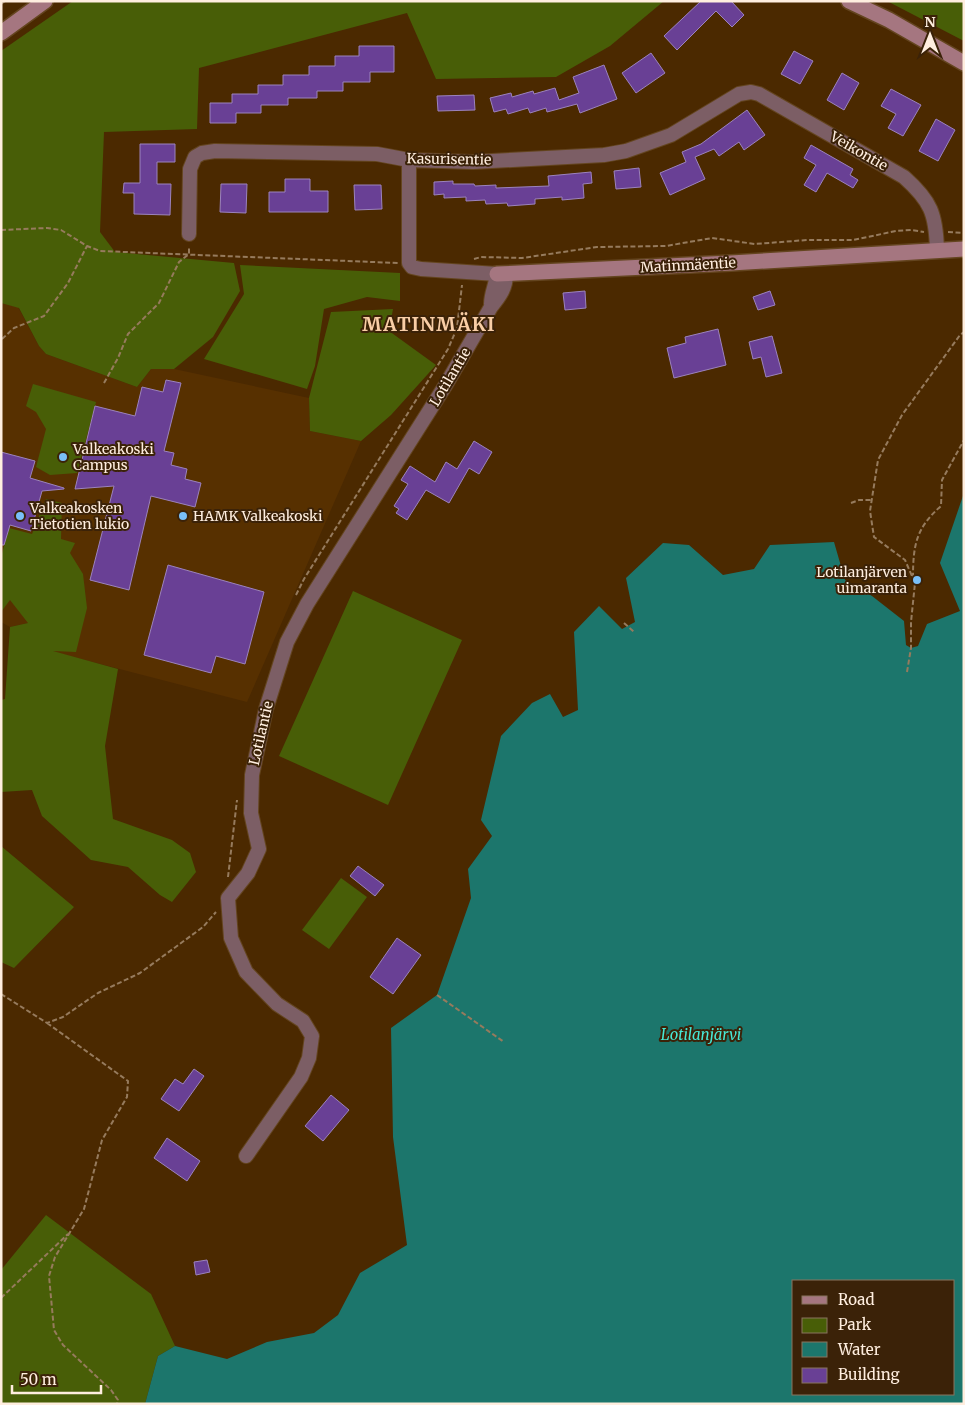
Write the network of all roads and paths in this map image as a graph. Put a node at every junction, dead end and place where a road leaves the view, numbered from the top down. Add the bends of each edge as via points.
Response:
1 (5, 1) edge
2 (45, 1) edge
3 (849, 1) edge
4 (1, 4) edge
5 (1, 33) edge
6 (964, 63) edge
7 (739, 94) joint
8 (409, 160) junction
9 (1, 230) edge
10 (937, 233) junction
11 (964, 233) edge
12 (189, 234) dead end
13 (87, 246) junction
14 (964, 249) edge
15 (937, 250) junction
16 (189, 254) junction
17 (472, 260) dead end
18 (410, 265) junction
19 (502, 274) junction
20 (964, 332) edge
21 (2, 338) edge
22 (104, 383) dead end
23 (964, 440) edge
24 (872, 500) junction
25 (850, 503) dead end
26 (913, 578) junction
27 (624, 623) dead end
28 (634, 632) dead end
29 (907, 672) dead end
30 (437, 995) dead end
31 (47, 1023) dead end
32 (504, 1042) dead end
33 (246, 1156) dead end
34 (70, 1232) junction
35 (1, 1298) edge
36 (118, 1404) edge

1 - 4 path
2 - 5 street
3 - 6 street
7 - 8 street, Kasurisentie via 671,136 626,151 473,162
7 - 10 street, Veikontie via 759,94 904,177 926,200
8 - 12 street, Kasurisentie via 377,154 202,153 195,157 190,170
8 - 18 street
9 - 13 path via 61,230
10 - 11 path
10 - 15 street, Veikontie
10 - 17 path via 911,230 853,240 755,244 712,238 666,246 597,247 522,258
13 - 16 path via 100,251
13 - 21 path via 68,283 44,316 14,328
14 - 15 street, Matinmäentie
15 - 19 street, Matinmäentie
16 - 18 path
16 - 22 path via 179,262 159,302 128,334
18 - 19 street, Matinmäentie via 421,269
19 - 33 street, Lotilantie via 506,285 307,604 287,642 266,709 252,775 251,813 259,849 248,873 228,898 231,938 246,972 277,1004 303,1021 312,1036 309,1058 301,1077
20 - 24 path via 902,415 878,460
23 - 26 path via 942,480 941,506 927,518 919,532 913,556
24 - 25 path
24 - 26 path via 870,510 874,537 905,560
26 - 29 path
27 - 28 path
30 - 32 path
31 - 34 path via 128,1080 127,1097 102,1140 84,1209
34 - 35 path
34 - 36 path via 55,1257 49,1276 54,1330 63,1345 111,1390

